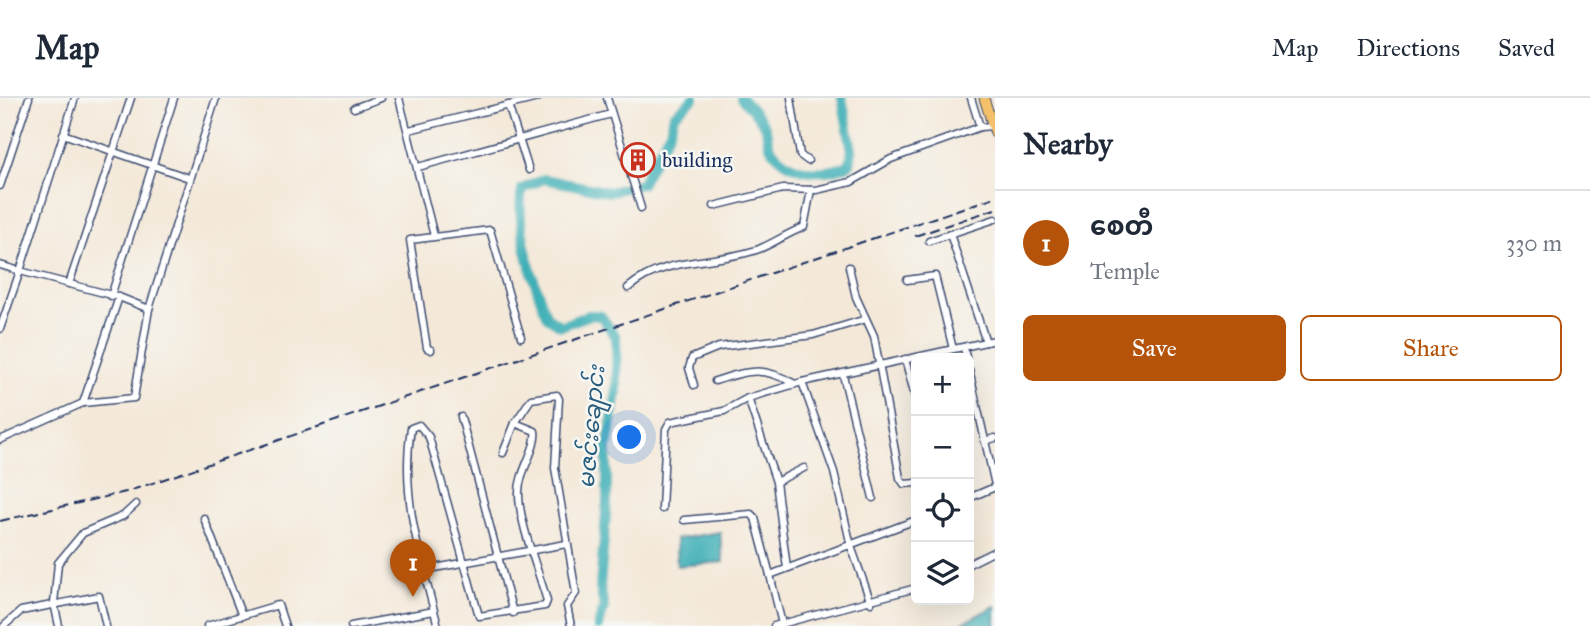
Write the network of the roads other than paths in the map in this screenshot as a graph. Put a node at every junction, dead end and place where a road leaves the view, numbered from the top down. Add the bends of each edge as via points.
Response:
1 (29, 98) edge
2 (75, 98) edge
3 (131, 98) edge
4 (174, 98) edge
5 (216, 98) edge
6 (381, 98) edge
7 (399, 98) edge
8 (538, 98) edge
9 (607, 98) edge
10 (791, 98) edge
11 (971, 98) edge
12 (984, 98) edge
13 (990, 98) edge
14 (508, 105) junction
15 (354, 108) dead end
16 (611, 114) junction
17 (995, 115) edge
18 (980, 127) junction
19 (409, 130) junction
20 (994, 130) edge
21 (63, 135) junction
22 (519, 139) junction
23 (116, 151) junction
24 (808, 161) dead end
25 (153, 163) junction
26 (418, 167) junction
27 (529, 170) dead end
28 (189, 178) junction
29 (0, 186) edge
30 (811, 190) junction
31 (714, 206) dead end
32 (641, 208) dead end
33 (995, 219) edge
34 (950, 234) junction
35 (434, 236) junction
36 (929, 240) dead end
37 (0, 265) edge
38 (849, 267) dead end
39 (20, 271) junction
40 (907, 280) dead end
41 (69, 284) junction
42 (628, 288) dead end
43 (115, 297) junction
44 (149, 309) junction
45 (866, 319) junction
46 (0, 329) edge
47 (521, 337) dead end
48 (995, 340) edge
49 (986, 342) junction
50 (964, 347) junction
51 (953, 349) junction
52 (432, 350) dead end
53 (965, 353) edge
54 (905, 359) junction
55 (879, 366) junction
56 (843, 375) junction
57 (715, 381) dead end
58 (911, 381) edge
59 (799, 383) junction
60 (694, 385) dead end
61 (974, 394) edge
62 (748, 398) junction
63 (83, 403) junction
64 (461, 417) dead end
65 (515, 423) junction
66 (995, 438) edge
67 (0, 440) edge
68 (984, 441) junction
69 (503, 453) dead end
70 (804, 468) dead end
71 (776, 482) junction
72 (911, 483) edge
73 (995, 486) edge
74 (974, 496) edge
75 (873, 498) dead end
76 (136, 504) dead end
77 (662, 509) dead end
78 (204, 518) dead end
79 (684, 520) dead end
80 (911, 522) edge
81 (566, 544) junction
82 (851, 546) junction
83 (532, 551) junction
84 (995, 551) edge
85 (498, 555) junction
86 (465, 562) junction
87 (974, 562) edge
88 (787, 568) junction
89 (424, 570) junction
90 (771, 575) junction
91 (911, 590) edge
92 (54, 603) junction
93 (871, 603) junction
94 (434, 611) junction
95 (513, 613) junction
96 (242, 616) junction
97 (782, 624) junction
98 (4, 626) edge
99 (59, 626) edge
100 (106, 626) edge
101 (207, 626) edge
102 (285, 626) edge
103 (351, 626) edge
104 (438, 626) edge
105 (571, 626) edge
106 (774, 626) edge

1 - 29 street
2 - 21 street
3 - 23 street
4 - 25 street
5 - 28 street
6 - 15 street
7 - 19 street
8 - 14 street
9 - 16 street
10 - 24 street via 800,155
11 - 18 street
12 - 20 highway
13 - 17 highway
14 - 19 street
14 - 22 street
16 - 22 street
16 - 32 street
18 - 20 street
18 - 30 street via 891,159 852,182
19 - 26 street
21 - 23 street
21 - 39 street
22 - 26 street
22 - 27 street
23 - 25 street
23 - 41 street
25 - 28 street
25 - 43 street
26 - 35 street
28 - 44 street
30 - 31 street via 783,189
30 - 42 street via 804,227 757,250 661,269
33 - 34 street
34 - 36 street
34 - 49 street
35 - 47 street via 490,230
35 - 52 street via 410,240 427,348
37 - 39 street
38 - 45 street
39 - 41 street
39 - 46 street
40 - 51 street via 935,276
41 - 43 street
43 - 44 street
43 - 63 street
44 - 63 street via 134,398
45 - 55 street
45 - 60 street via 813,335 710,349 692,358 689,368
48 - 49 street
49 - 50 street
50 - 51 street
50 - 53 street
51 - 54 street
54 - 55 street
54 - 58 street
55 - 56 street
55 - 72 street via 900,478 904,484
56 - 59 street
56 - 75 street
57 - 59 street via 768,371
59 - 62 street
59 - 82 street via 834,472
61 - 68 street
62 - 71 street
62 - 77 street via 724,411 670,422
63 - 67 street
64 - 85 street
65 - 69 street
65 - 81 street via 531,399 559,398 555,468
65 - 83 street via 535,431 536,437 523,467 519,495
66 - 68 street
68 - 73 street
70 - 71 street
71 - 88 street
73 - 74 street
76 - 92 street via 124,516 83,533 66,553 58,563
78 - 96 street
79 - 90 street via 751,514
80 - 82 street
81 - 83 street
81 - 105 street via 576,593 567,606
82 - 88 street
82 - 93 street
83 - 85 street
83 - 95 street via 547,601 545,606
84 - 87 street
85 - 86 street
85 - 95 street
86 - 89 street
86 - 89 street via 429,437 419,425 411,428 406,461 410,517
86 - 95 street via 479,617
88 - 90 street
89 - 94 street
90 - 97 street
91 - 93 street
92 - 98 street via 21,611
92 - 99 street
92 - 100 street via 99,596
93 - 97 street
94 - 103 street
94 - 104 street
96 - 101 street
96 - 102 street via 278,605
97 - 106 street

